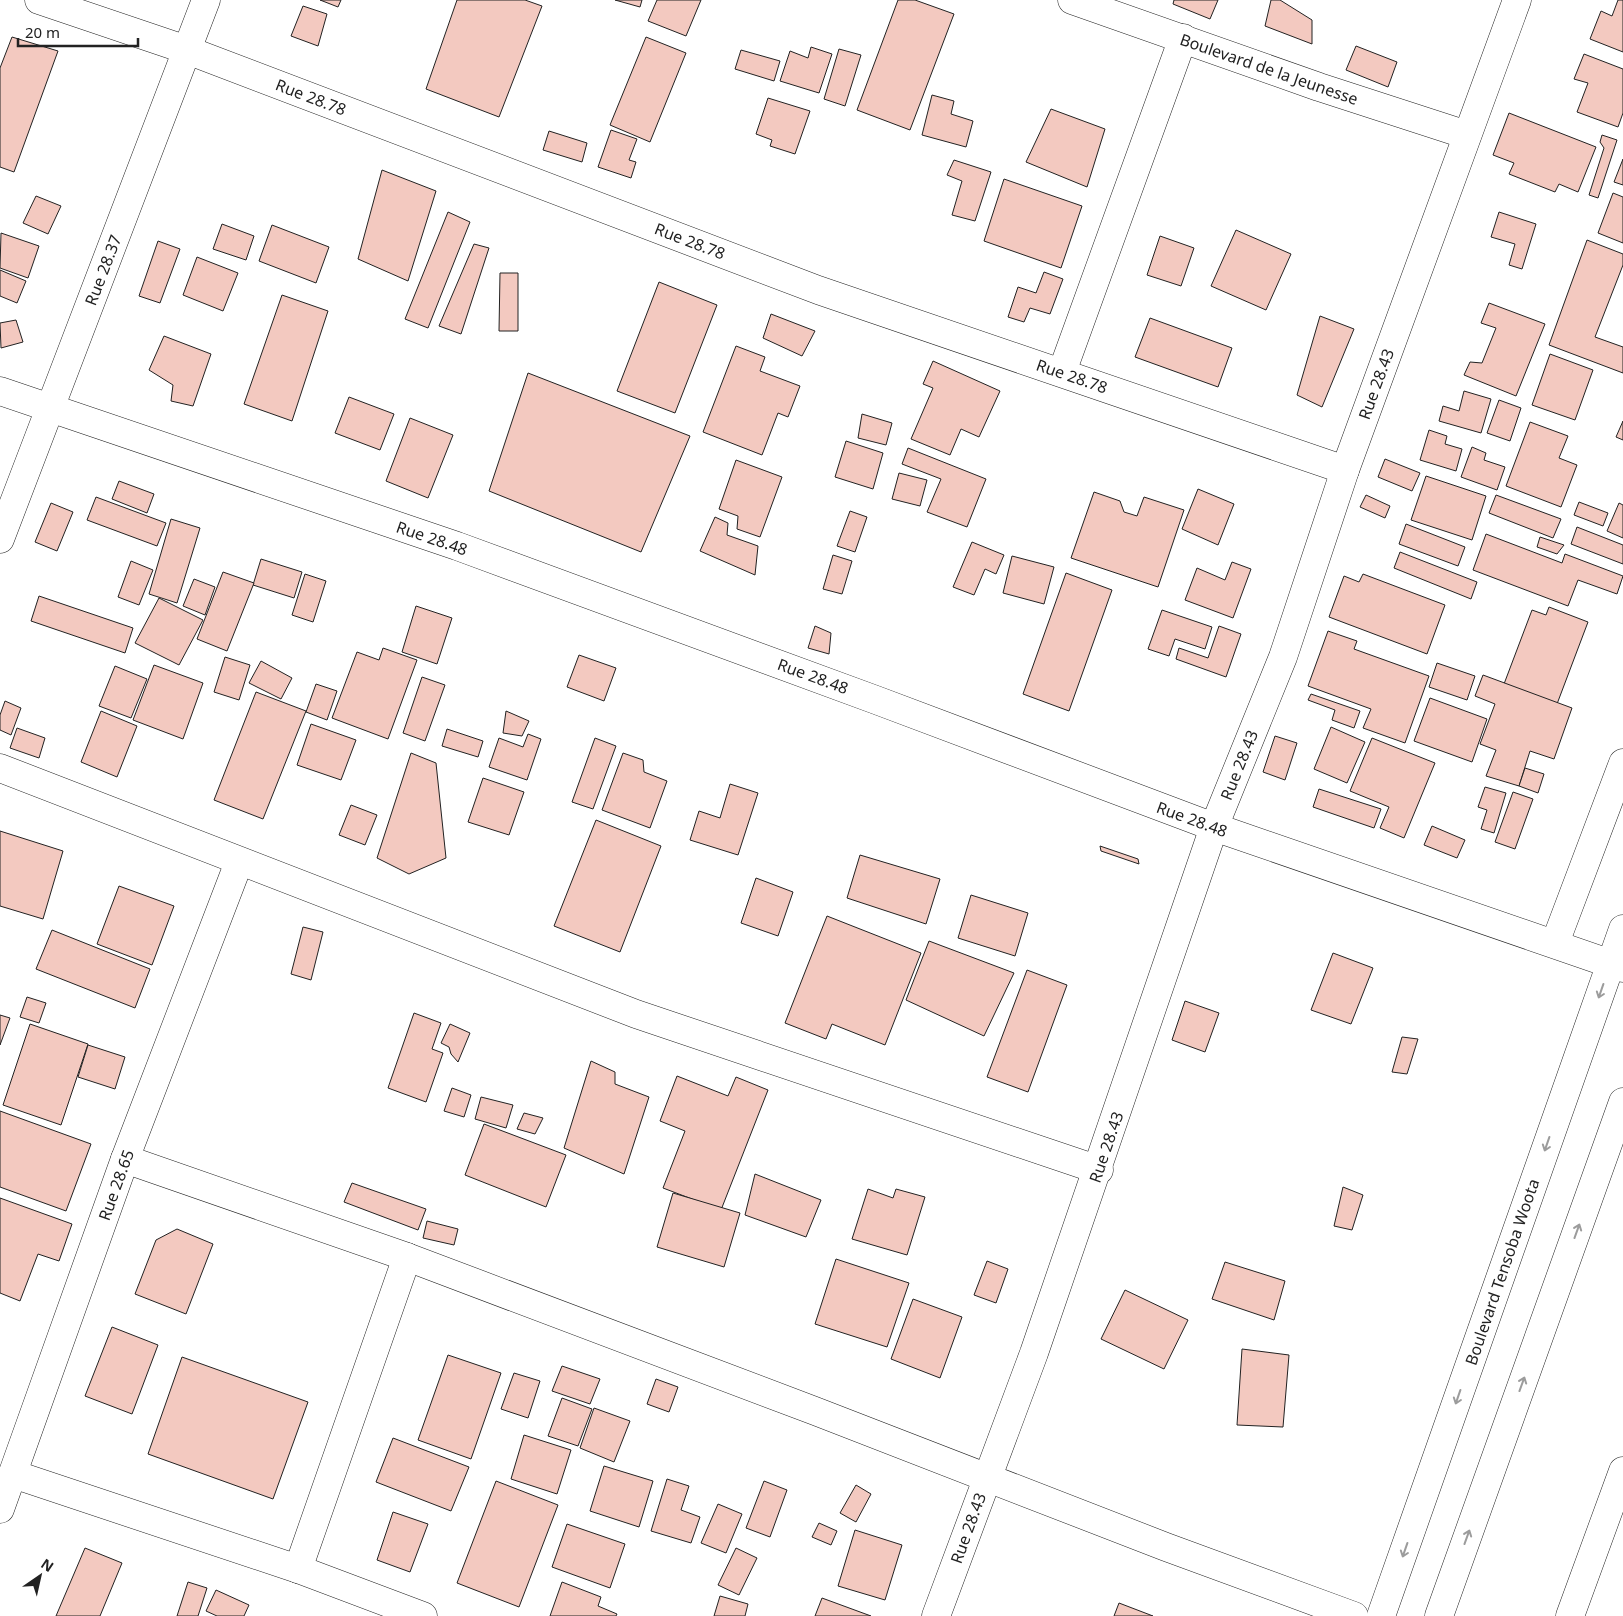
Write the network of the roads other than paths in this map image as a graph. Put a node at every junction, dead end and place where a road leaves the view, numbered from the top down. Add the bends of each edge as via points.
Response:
1 (39, 0) edge
2 (206, 0) edge
3 (1072, 0) edge
4 (1517, 0) edge
5 (1183, 38) junction
6 (187, 50) junction
7 (1467, 135) junction
8 (1062, 372) junction
9 (0, 391) edge
10 (50, 410) junction
11 (1345, 470) junction
12 (0, 539) edge
13 (1623, 763) edge
14 (0, 768) edge
15 (1214, 828) junction
16 (239, 862) junction
17 (1623, 928) edge
18 (1555, 943) junction
19 (1617, 965) edge
20 (1623, 1102) edge
21 (125, 1160) junction
22 (1099, 1170) junction
23 (407, 1258) junction
24 (1623, 1471) edge
25 (13, 1474) junction
26 (986, 1477) junction
27 (0, 1509) edge
28 (298, 1569) junction
29 (422, 1616) edge
30 (936, 1616) edge
31 (1354, 1616) edge
32 (1381, 1616) edge
33 (1438, 1616) edge
34 (1570, 1616) edge

1 - 6 street, Rue 28.78
2 - 6 street, Rue 28.37
3 - 5 street, Boulevard de la Jeunesse
4 - 7 street, Rue 28.43
5 - 7 street, Boulevard de la Jeunesse
5 - 8 street
6 - 8 street, Rue 28.78 via 818,290
6 - 10 street, Rue 28.37
7 - 11 street, Rue 28.43
8 - 11 street, Rue 28.78
9 - 10 street, Rue 28.48
10 - 12 street, Rue 28.37
10 - 15 street, Rue 28.48 via 457,546 867,696
11 - 15 street, Rue 28.43 via 1283,657
13 - 18 street
14 - 16 street
15 - 18 street, Rue 28.48
15 - 22 street, Rue 28.43
16 - 21 street, Rue 28.65
16 - 22 street via 636,1014
17 - 19 street, Boulevard Tensoba Woota
18 - 19 street, Rue 28.48
19 -> 32 street, Boulevard Tensoba Woota
33 -> 20 street
21 - 23 street
21 - 25 street, Rue 28.65
22 - 26 street, Rue 28.43
23 - 26 street
23 - 28 street
24 - 34 street
25 - 27 street, Rue 28.65
25 - 28 street
26 - 30 street, Rue 28.43
26 - 31 street
28 - 29 street

